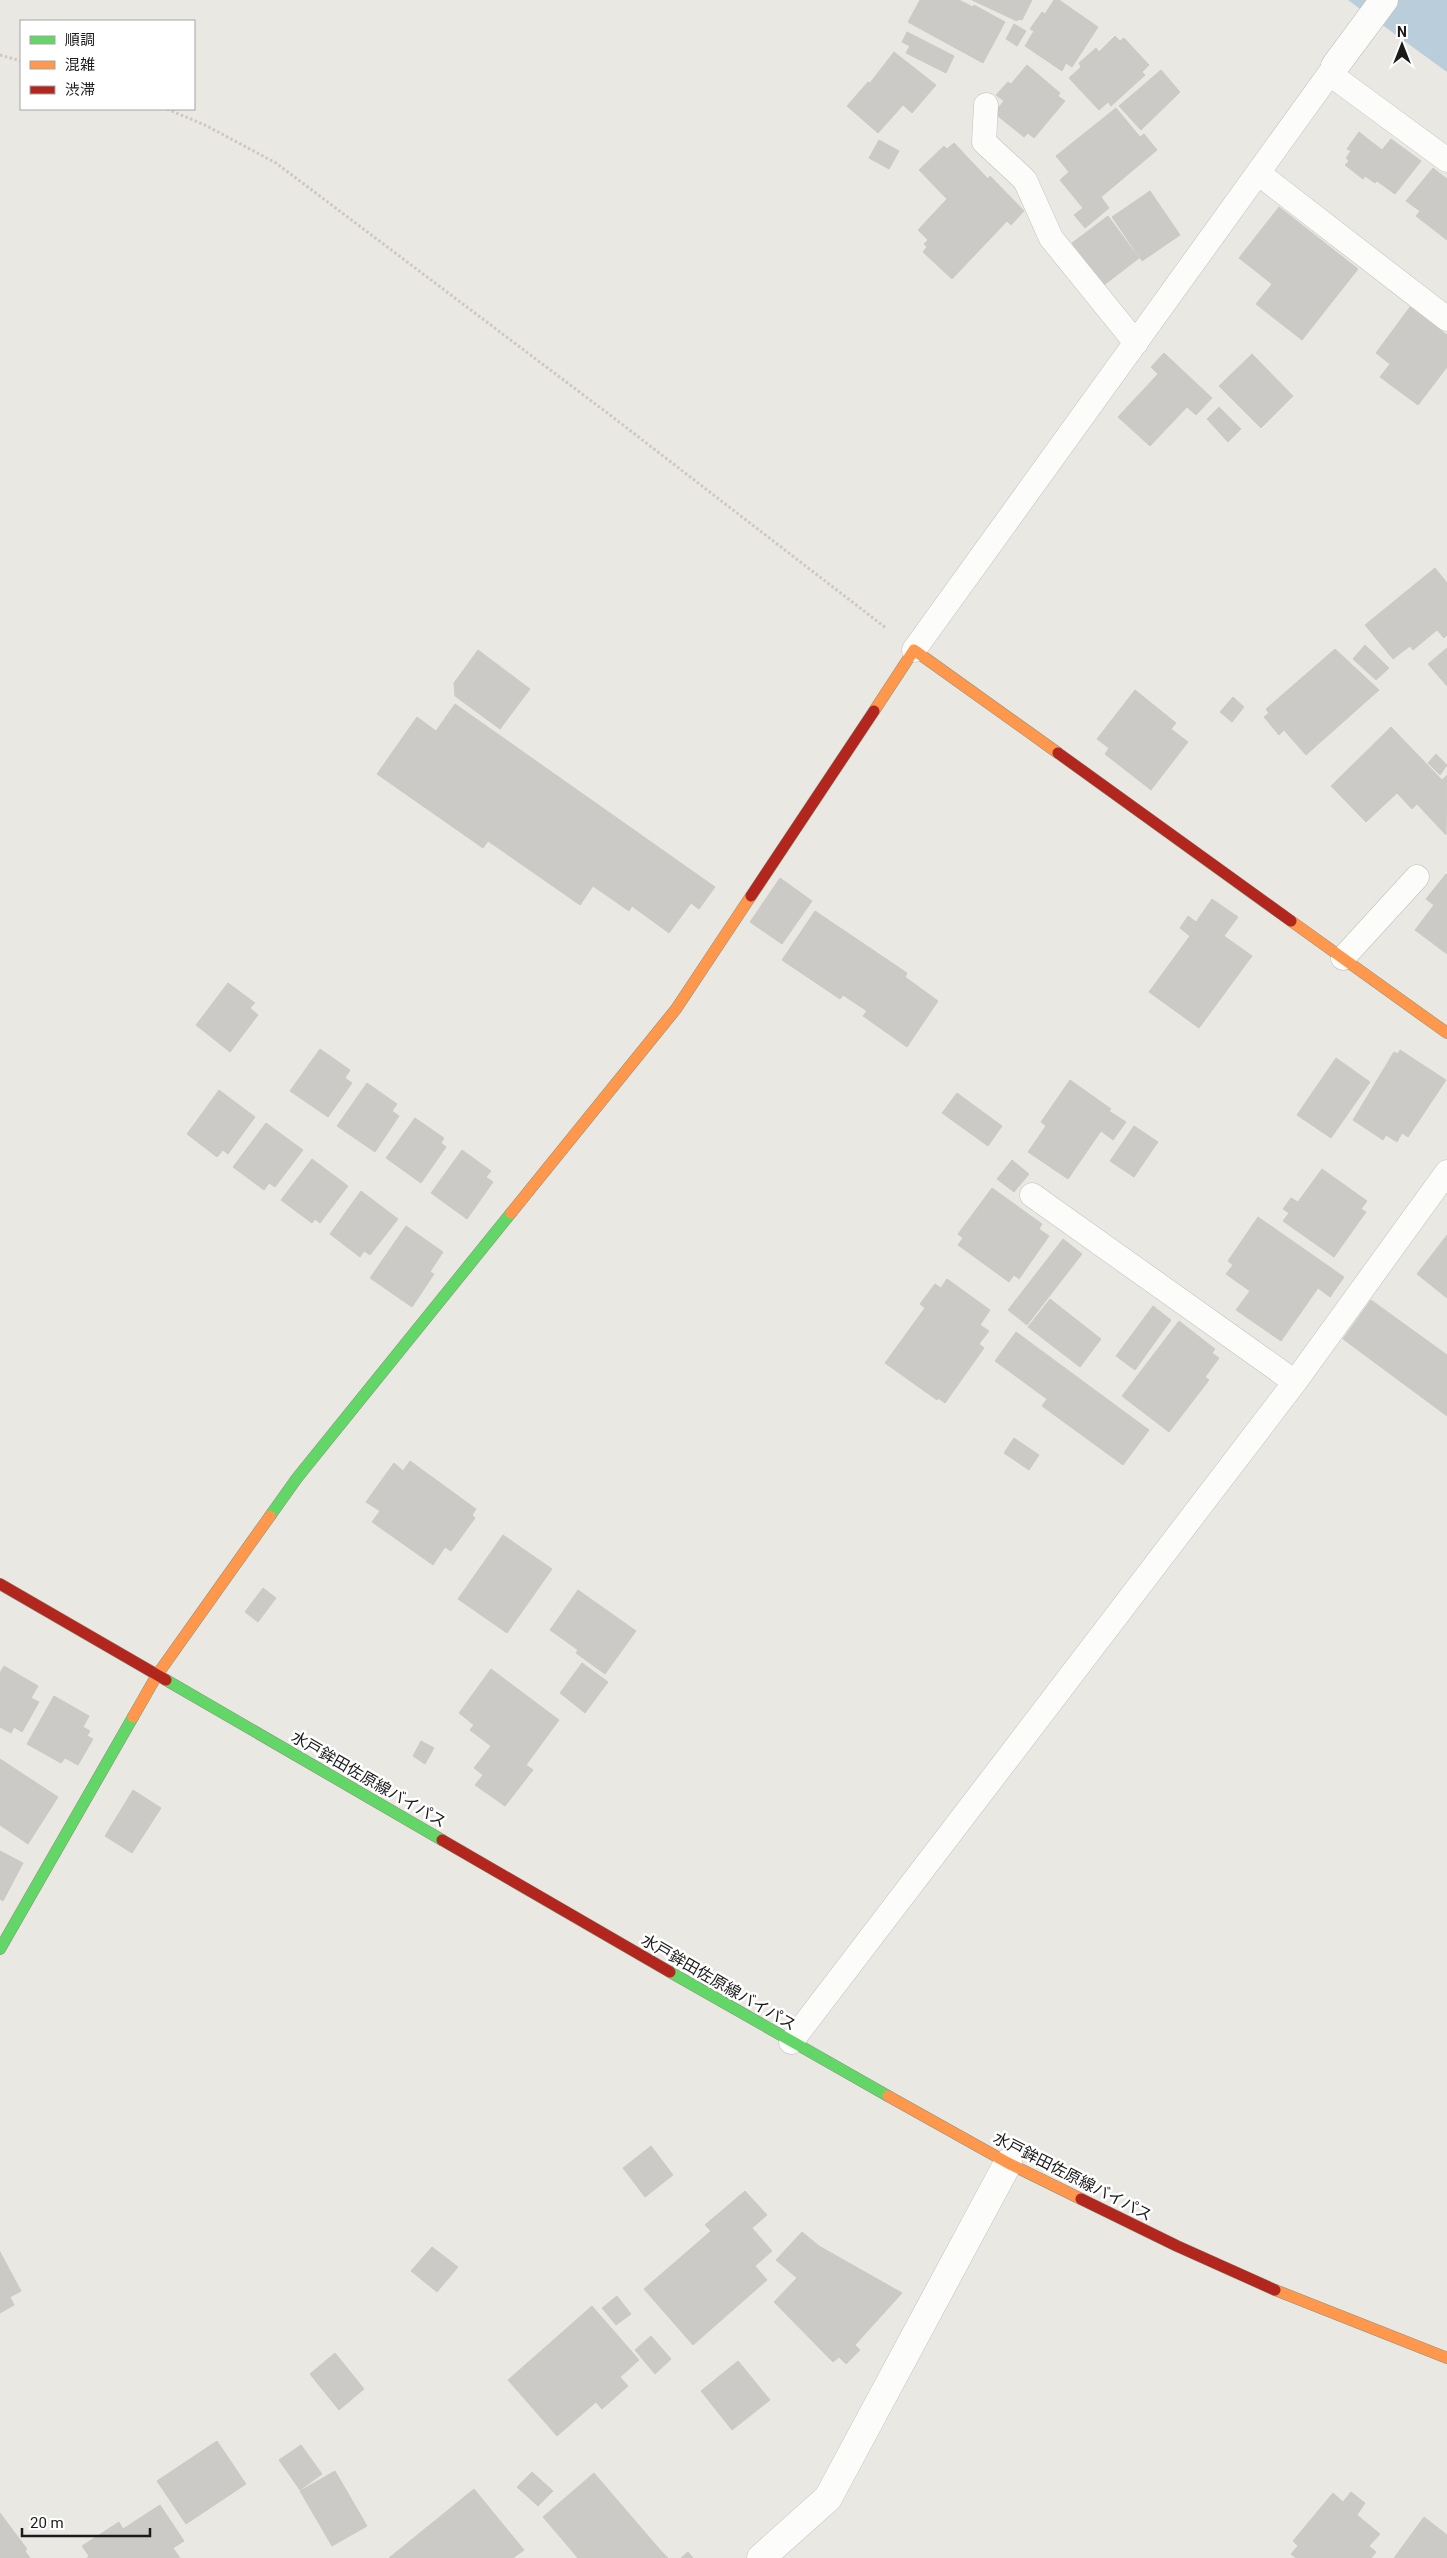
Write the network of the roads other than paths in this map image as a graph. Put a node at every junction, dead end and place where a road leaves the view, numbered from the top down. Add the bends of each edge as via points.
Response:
1 (1384, 0) edge
2 (1333, 70) junction
3 (986, 105) dead end
4 (1447, 160) edge
5 (1258, 173) junction
6 (1447, 319) edge
7 (1136, 342) junction
8 (914, 650) junction
9 (1417, 877) dead end
10 (1343, 958) junction
11 (1447, 1033) edge
12 (1447, 1172) edge
13 (1032, 1195) dead end
14 (1295, 1382) junction
15 (0, 1584) edge
16 (157, 1675) junction
17 (0, 1949) edge
18 (791, 2042) junction
19 (1008, 2163) junction
20 (1447, 2358) edge
21 (761, 2558) edge

1 - 2 street
2 - 4 lane
2 - 5 lane
3 - 7 lane via 984,142 1025,180 1051,238
5 - 6 lane
5 - 7 lane
7 - 8 lane
8 - 10 street
8 - 16 street via 676,1009 297,1478
9 - 10 lane
10 - 11 street
12 - 14 lane
13 - 14 lane
14 - 18 lane
15 - 16 street, 水戸鉾田佐原線バイパス
16 - 17 street
16 - 18 street, 水戸鉾田佐原線バイパス
18 - 19 street, 水戸鉾田佐原線バイパス
19 - 20 street, 水戸鉾田佐原線バイパス via 1177,2246 1314,2307
19 - 21 street via 828,2498

